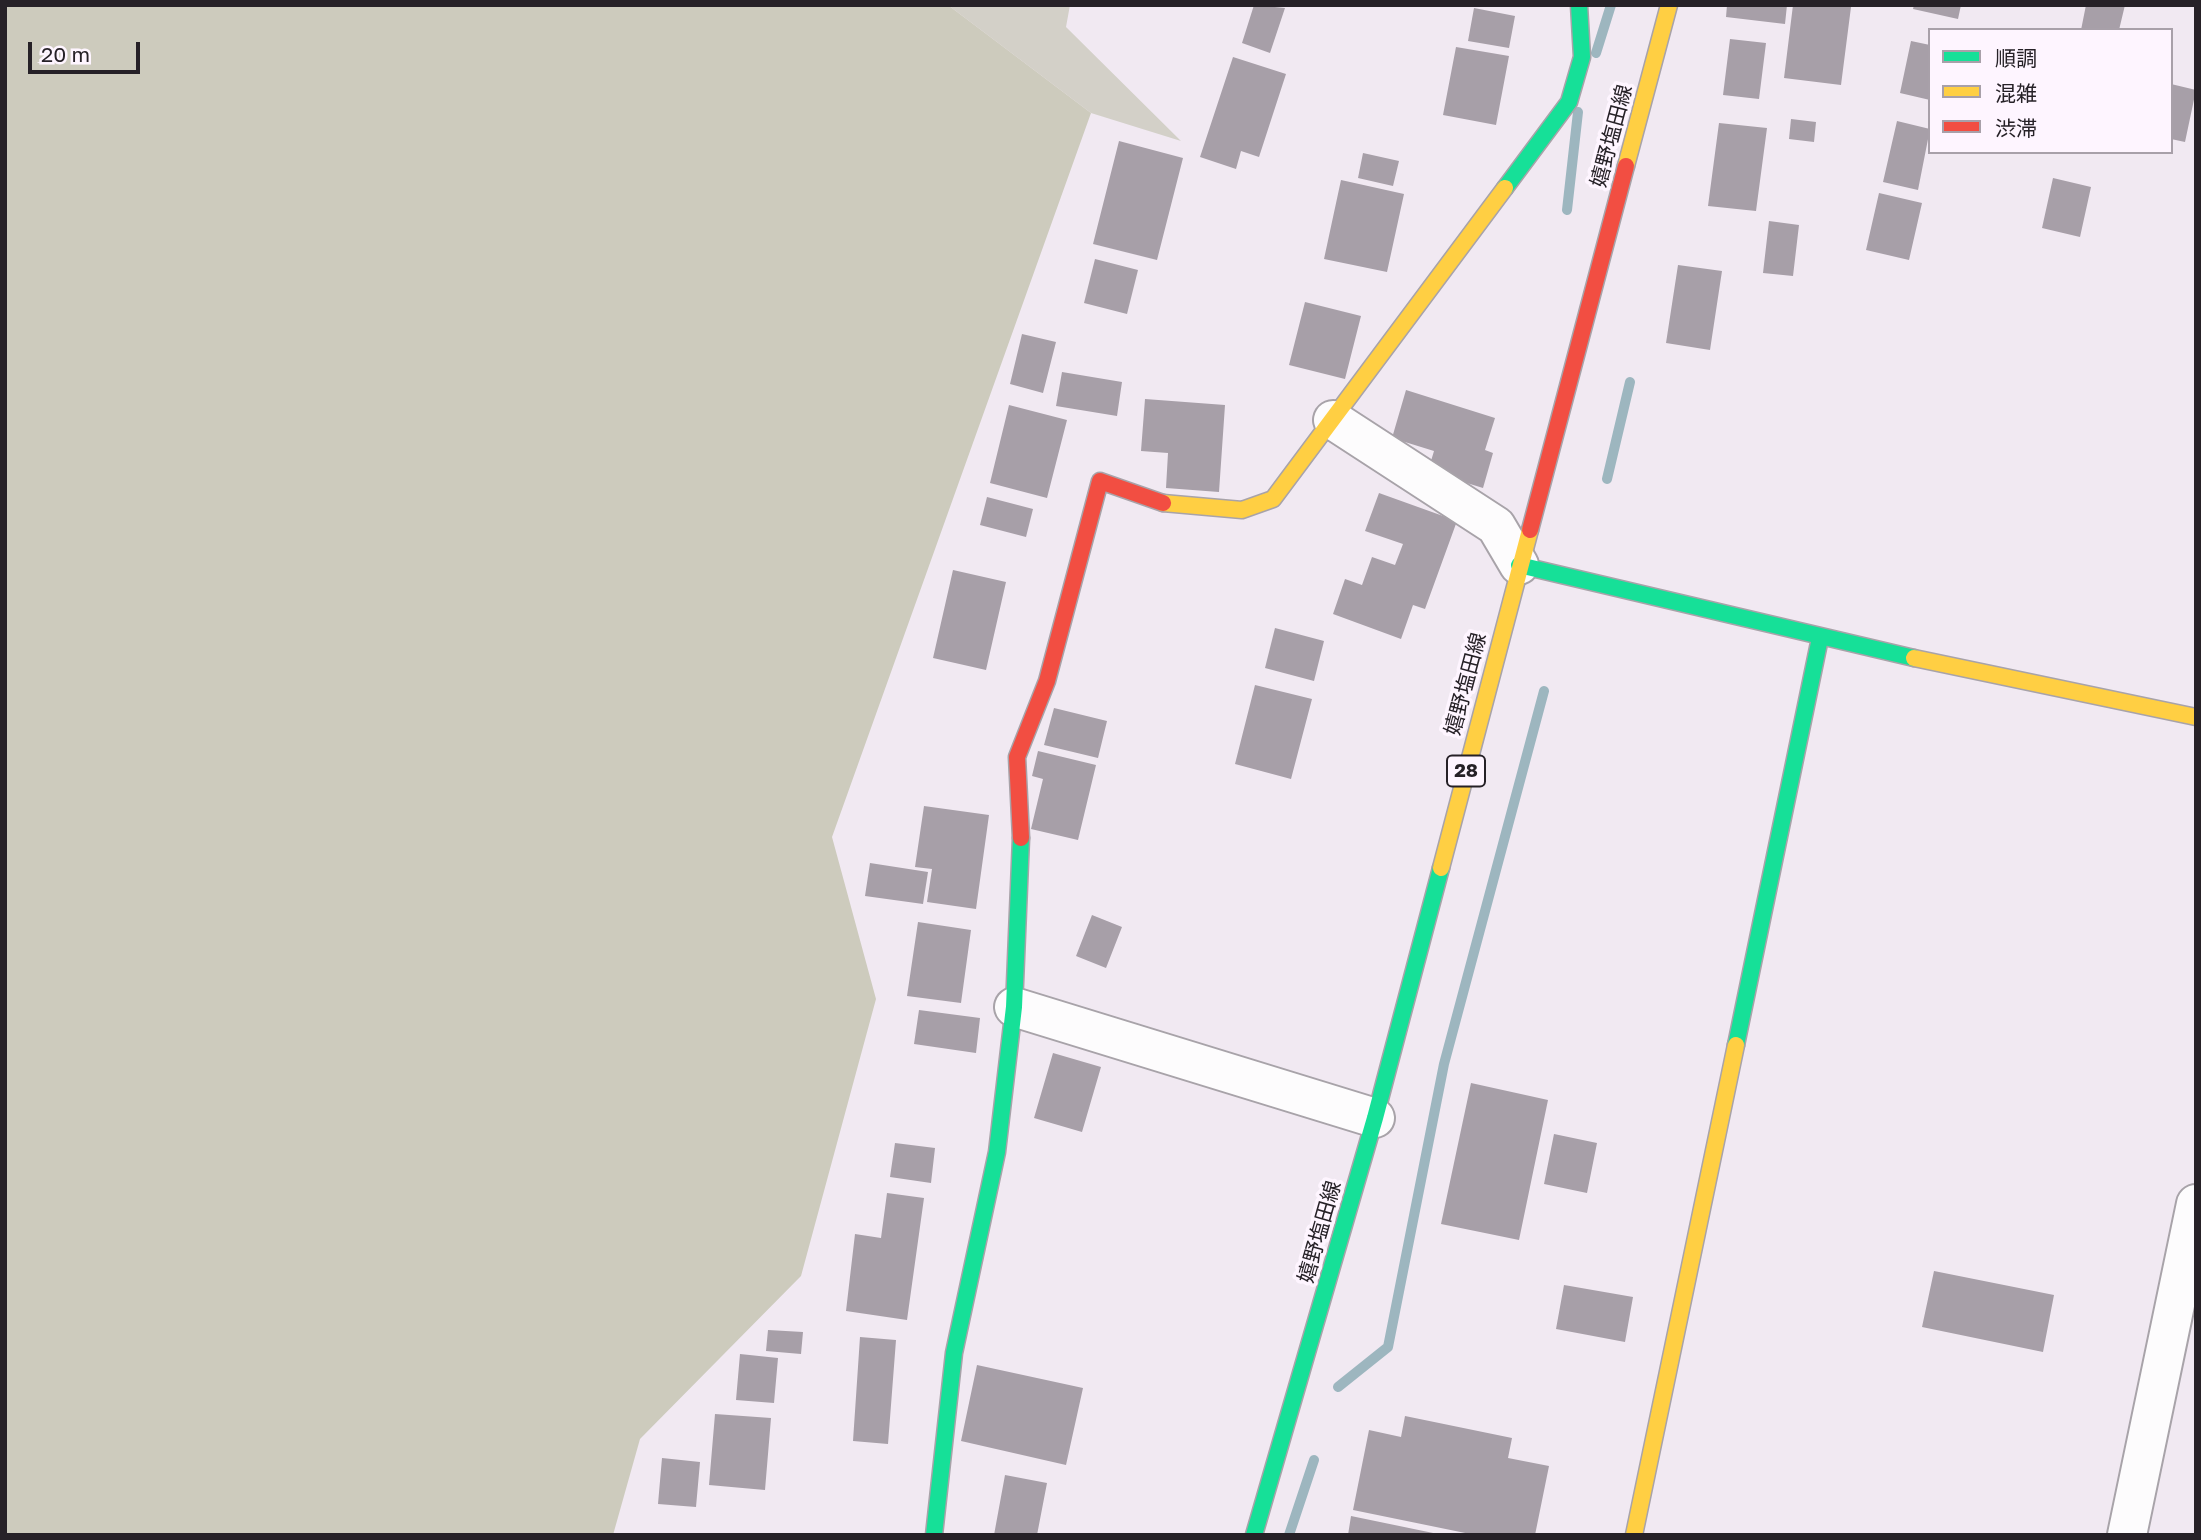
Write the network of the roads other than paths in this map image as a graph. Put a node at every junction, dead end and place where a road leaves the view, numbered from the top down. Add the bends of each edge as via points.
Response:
1 (1579, 5) edge
2 (1669, 5) edge
3 (1333, 420) junction
4 (1519, 565) junction
5 (1820, 638) junction
6 (2196, 717) edge
7 (1014, 1007) junction
8 (1375, 1118) junction
9 (2196, 1204) edge
10 (934, 1535) edge
11 (1254, 1535) edge
12 (1634, 1535) edge
13 (2127, 1535) edge

1 - 3 street via 1582,57 1569,102
2 - 4 street, 嬉野塩田線 / 28
3 - 4 street via 1496,526
3 - 7 street via 1273,499 1242,510 1155,502 1100,481 1047,681 1017,757 1022,866
4 - 5 street
4 - 8 street, 嬉野塩田線 / 28
5 - 6 street
5 - 12 street
7 - 8 street
7 - 10 street via 997,1152 954,1353
8 - 11 street, 嬉野塩田線 / 28
9 - 13 street

